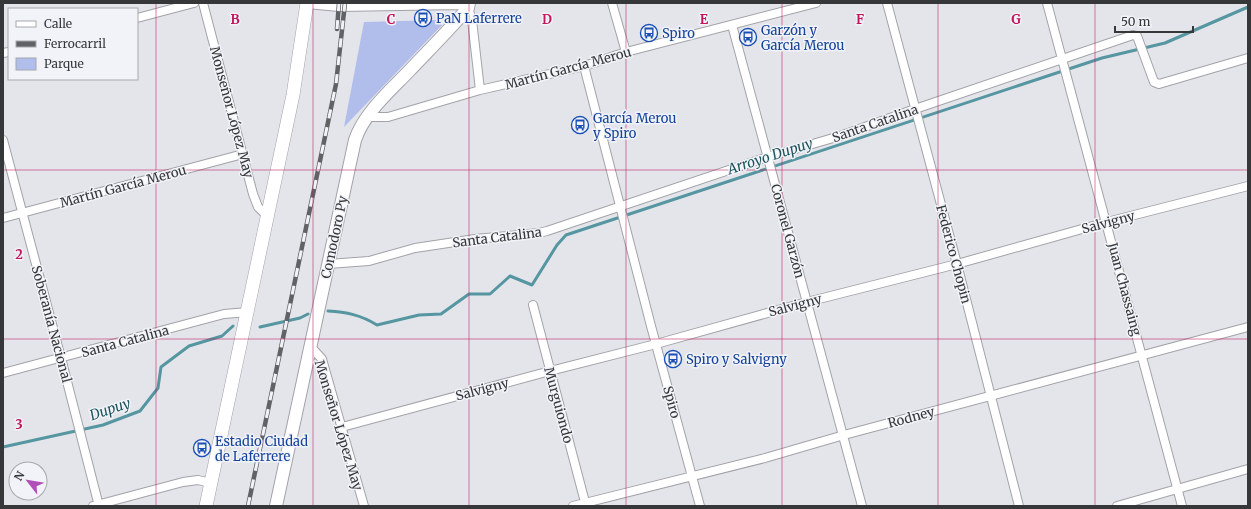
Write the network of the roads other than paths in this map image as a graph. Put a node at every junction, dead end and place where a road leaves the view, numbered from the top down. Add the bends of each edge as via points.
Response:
1 (194, 3) edge
2 (203, 3) edge
3 (307, 3) edge
4 (612, 3) edge
5 (816, 3) edge
6 (887, 3) edge
7 (1047, 3) edge
8 (468, 5) edge
9 (138, 18) edge
10 (732, 25) junction
11 (626, 52) junction
12 (1248, 58) edge
13 (1062, 62) junction
14 (584, 66) junction
15 (480, 90) junction
16 (916, 111) junction
17 (367, 118) junction
18 (3, 140) edge
19 (243, 154) junction
20 (768, 159) junction
21 (1248, 186) edge
22 (622, 209) junction
23 (23, 213) junction
24 (268, 217) junction
25 (3, 218) edge
26 (1107, 222) junction
27 (328, 264) junction
28 (957, 264) junction
29 (807, 302) junction
30 (533, 305) dead end
31 (248, 312) junction
32 (1248, 327) edge
33 (656, 344) junction
34 (310, 346) junction
35 (1143, 356) junction
36 (61, 358) junction
37 (550, 371) junction
38 (3, 373) edge
39 (990, 396) junction
40 (342, 427) junction
41 (844, 435) junction
42 (1248, 469) edge
43 (692, 475) junction
44 (211, 483) junction
45 (1178, 489) junction
46 (586, 504) edge
47 (97, 506) edge
48 (206, 506) edge
49 (276, 506) edge
50 (364, 506) edge
51 (573, 506) edge
52 (700, 506) edge
53 (862, 506) edge
54 (1019, 506) edge
55 (1118, 506) edge
56 (1182, 506) edge

1 - 9 street
2 - 19 street, Monseñor López May
3 - 8 street via 339,8
3 - 24 main road via 293,95
4 - 11 street
5 - 10 street, Martín García Merou
6 - 16 street, Federico Chopin
7 - 13 street, Juan Chassaing
8 - 15 street
8 - 17 main road, Comodoro Py via 448,32 383,98
10 - 11 street, Martín García Merou
10 - 20 street, Coronel Garzón
11 - 14 street, Martín García Merou
12 - 13 street, Santa Catalina via 1159,84 1154,82 1137,36 1133,35
13 - 16 street, Santa Catalina
13 - 26 street, Juan Chassaing
14 - 15 street, Martín García Merou
14 - 22 street, Spiro
15 - 17 street, Martín García Merou via 388,117
16 - 20 street, Santa Catalina
16 - 28 street, Federico Chopin
17 - 27 main road, Comodoro Py via 358,129 355,140
18 - 23 street, Soberanía Nacional
19 - 23 street, Martín García Merou
19 - 24 street, Monseñor López May via 258,207
20 - 22 street, Santa Catalina
20 - 29 street, Coronel Garzón
21 - 26 street, Salvigny
22 - 27 street, Santa Catalina via 539,233 475,239 415,248 369,261
22 - 33 street, Spiro
23 - 25 street, Martín García Merou
23 - 36 street, Soberanía Nacional
24 - 31 main road
26 - 28 street, Salvigny
26 - 35 street, Juan Chassaing
27 - 34 main road, Comodoro Py
28 - 29 street, Salvigny
28 - 39 street, Federico Chopin
29 - 33 street, Salvigny
29 - 41 street, Coronel Garzón
30 - 37 street, Murguiondo
31 - 36 street, Santa Catalina via 224,314
31 - 44 main road
32 - 35 street, Rodney
33 - 37 street, Salvigny
33 - 43 street, Spiro
34 - 40 street, Monseñor López May via 322,359
34 - 49 main road, Comodoro Py
35 - 39 street, Rodney
35 - 45 street, Juan Chassaing
36 - 38 street, Santa Catalina
36 - 47 street, Soberanía Nacional
37 - 40 street, Salvigny
37 - 46 street, Murguiondo
39 - 41 street, Rodney
39 - 54 street, Federico Chopin
40 - 50 street, Monseñor López May
41 - 43 street, Rodney via 765,458
41 - 53 street, Coronel Garzón
42 - 45 street
43 - 46 street, Rodney
43 - 52 street, Spiro
44 - 47 street via 198,480 183,482
44 - 48 main road
45 - 55 street
45 - 56 street, Juan Chassaing
46 - 51 street, Rodney

